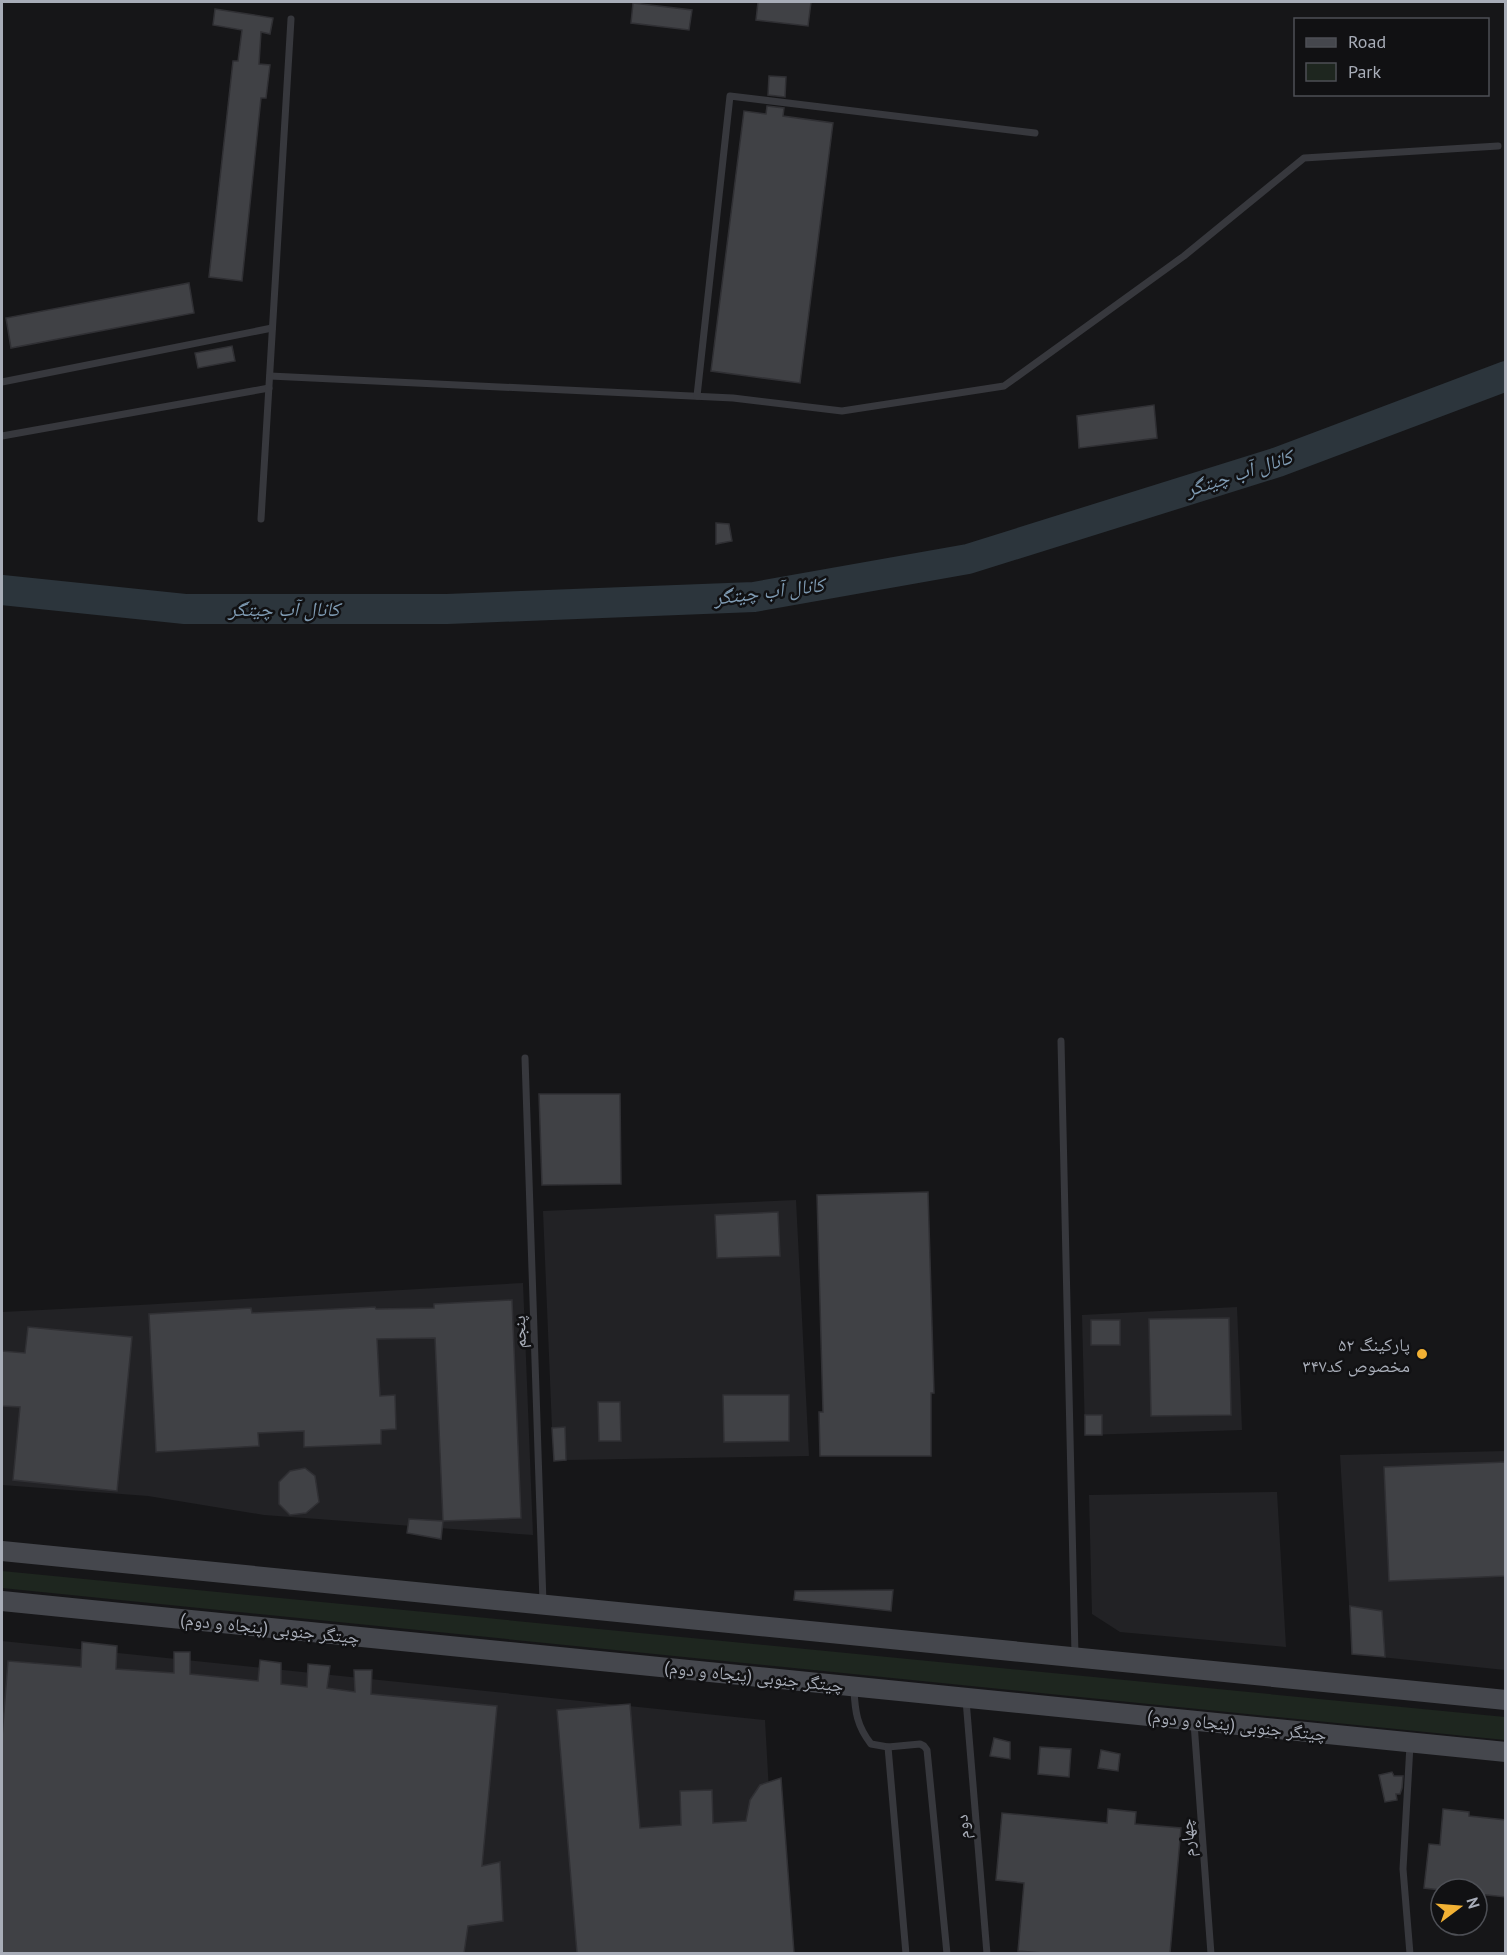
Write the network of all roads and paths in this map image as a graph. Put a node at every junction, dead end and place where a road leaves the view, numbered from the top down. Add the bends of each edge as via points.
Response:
1 (291, 19) dead end
2 (1035, 133) dead end
3 (1498, 146) dead end
4 (273, 328) junction
5 (270, 376) junction
6 (2, 382) edge
7 (269, 388) junction
8 (697, 396) junction
9 (2, 436) edge
10 (261, 519) dead end
11 (1061, 1041) dead end
12 (525, 1058) dead end
13 (2, 1551) edge
14 (2, 1601) edge
15 (543, 1605) junction
16 (1075, 1658) junction
17 (854, 1686) junction
18 (966, 1698) junction
19 (1506, 1700) edge
20 (1193, 1720) junction
21 (1410, 1742) junction
22 (888, 1747) junction
23 (1506, 1752) edge
24 (906, 1953) edge
25 (946, 1953) edge
26 (987, 1953) edge
27 (1210, 1953) edge
28 (1410, 1953) edge

1 - 4 lane
2 - 8 lane via 730,96
3 - 8 lane via 1304,158 1184,256 1004,386 843,411
4 - 5 lane
4 - 6 lane
5 - 7 lane
5 - 8 lane
7 - 9 lane
7 - 10 lane
11 - 16 lane
12 - 15 lane, پنجم
13 - 15 main road
14 - 17 main road, چیتگر جنوبی (پنجاه و دوم)
15 - 16 main road
16 - 19 main road
17 - 18 main road, چیتگر جنوبی (پنجاه و دوم)
17 - 22 lane via 861,1731 871,1744
18 - 20 main road, چیتگر جنوبی (پنجاه و دوم)
18 - 26 lane, دوم
20 - 21 main road, چیتگر جنوبی (پنجاه و دوم)
20 - 27 lane, چهارم
21 - 23 main road, چیتگر جنوبی (پنجاه و دوم)
21 - 28 lane via 1403,1869
22 - 24 lane
22 - 25 lane via 920,1743 927,1752

